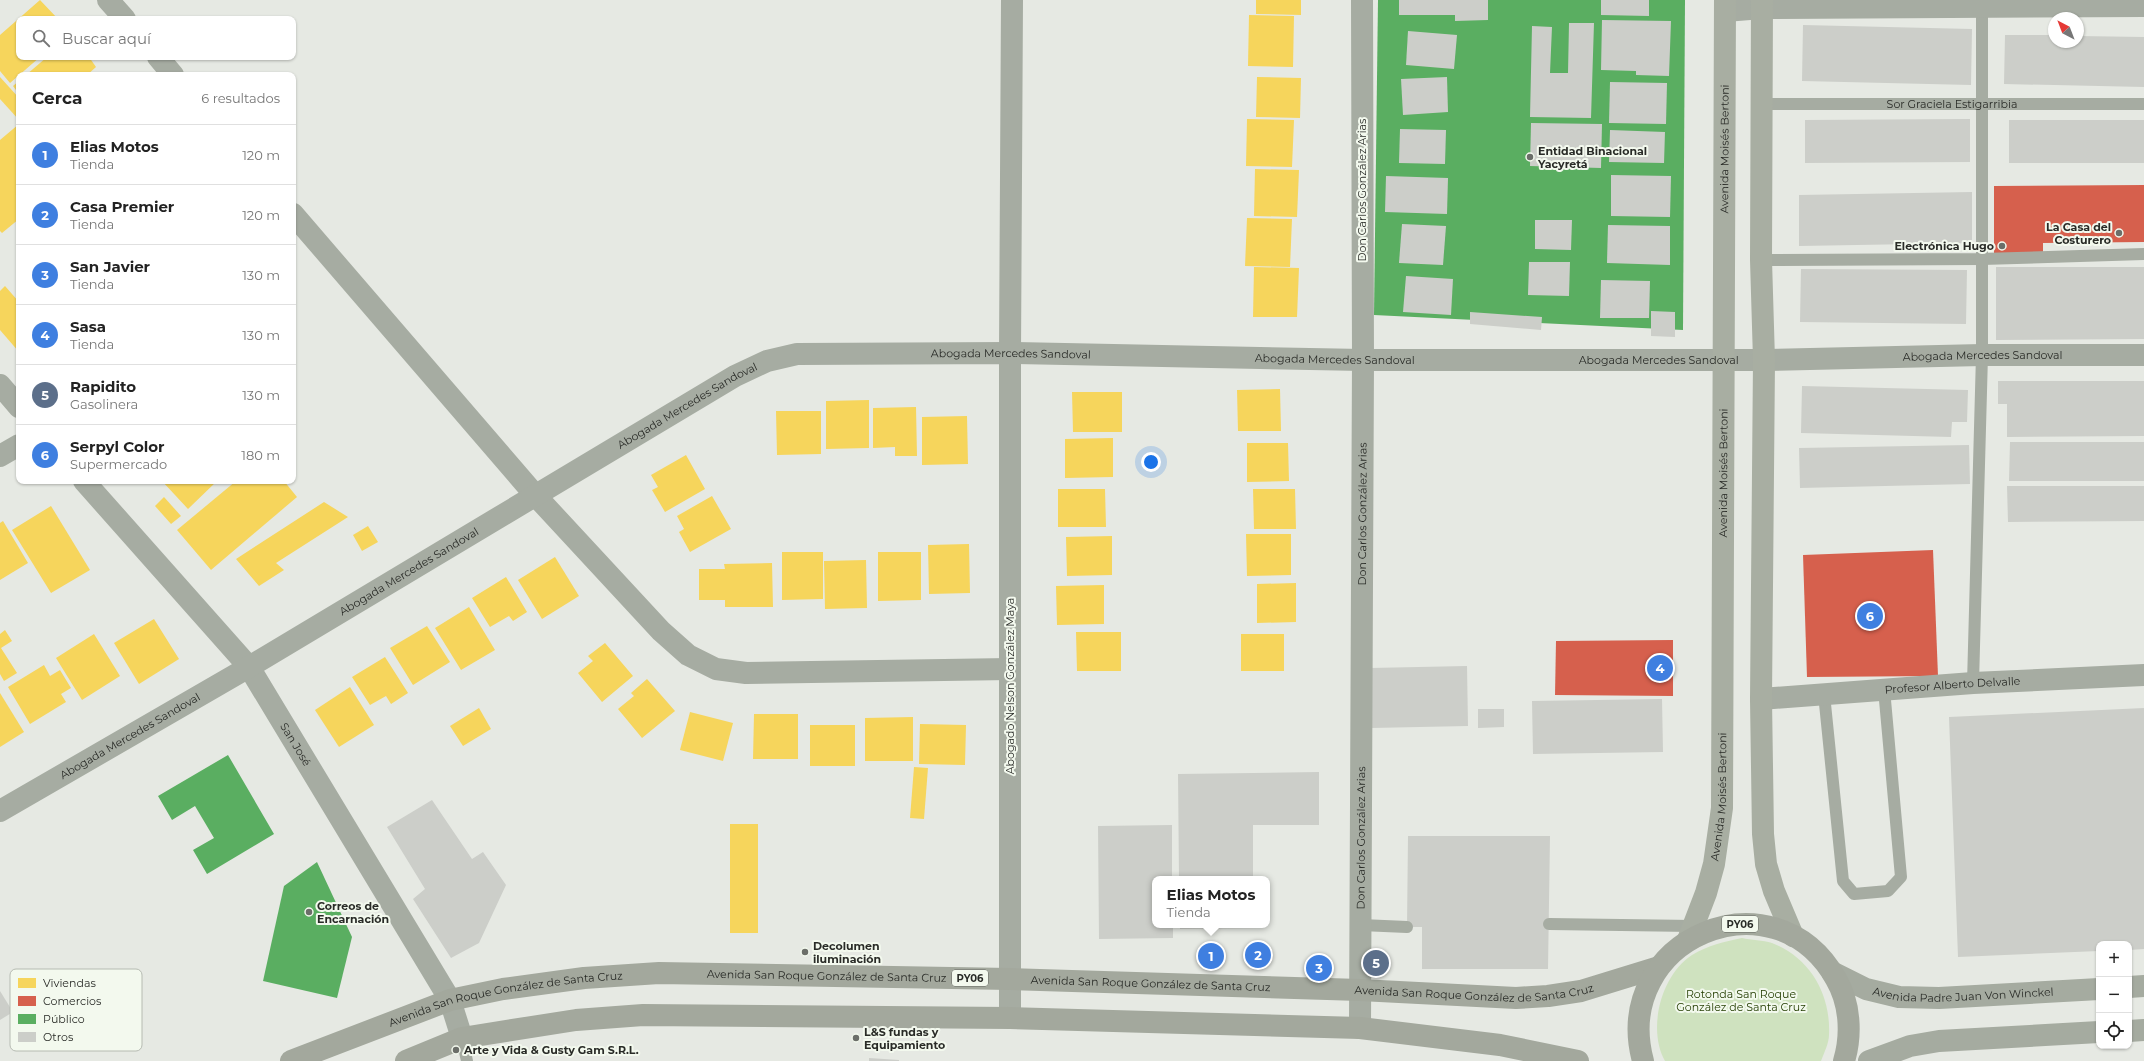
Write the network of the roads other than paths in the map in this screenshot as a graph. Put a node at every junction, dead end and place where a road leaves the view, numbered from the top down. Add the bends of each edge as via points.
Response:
1 (108, 0) edge
2 (1012, 0) edge
3 (1362, 0) edge
4 (1762, 4) edge
5 (1982, 4) edge
6 (1725, 6) edge
7 (2144, 6) edge
8 (122, 16) edge
9 (160, 60) edge
10 (170, 72) edge
11 (1761, 104) junction
12 (2144, 104) edge
13 (1984, 105) junction
14 (296, 217) edge
15 (2144, 254) edge
16 (1982, 259) junction
17 (1760, 260) junction
18 (1010, 353) junction
19 (1982, 355) junction
20 (2144, 355) edge
21 (1723, 359) junction
22 (1363, 360) junction
23 (1764, 360) junction
24 (0, 385) edge
25 (16, 404) edge
26 (16, 447) edge
27 (0, 456) edge
28 (87, 484) edge
29 (535, 495) junction
30 (249, 667) junction
31 (1010, 669) junction
32 (2144, 675) edge
33 (1973, 683) junction
34 (1884, 689) junction
35 (1824, 694) junction
36 (1761, 699) junction
37 (0, 811) edge
38 (1549, 924) dead end
39 (1361, 925) junction
40 (1408, 927) dead end
41 (1691, 933) junction
42 (1793, 936) junction
43 (1659, 967) junction
44 (1832, 972) junction
45 (1010, 979) junction
46 (2144, 986) edge
47 (2132, 987) edge
48 (2096, 988) edge
49 (1360, 990) junction
50 (450, 1000) junction
51 (1010, 1018) junction
52 (1360, 1028) junction
53 (2144, 1030) edge
54 (2132, 1031) edge
55 (2096, 1032) edge
56 (462, 1038) junction
57 (1543, 1056) edge
58 (291, 1061) edge
59 (406, 1061) edge
60 (467, 1061) edge
61 (1578, 1061) edge
62 (1643, 1061) edge
63 (1844, 1061) edge
64 (1869, 1061) edge

1 - 8 street
2 - 18 street, Abogado Nelson González Maya
3 - 22 street, Don Carlos González Arias
4 - 5 street
4 - 6 street
4 - 11 main road
5 - 7 street
5 - 13 lane
6 - 21 main road, Avenida Moisés Bertoni
9 - 10 street
11 - 13 lane, Sor Graciela Estigarribia
11 - 17 main road
12 - 13 lane, Sor Graciela Estigarribia
13 - 16 lane
14 - 29 street
15 - 16 lane
16 - 17 lane
16 - 19 lane
17 - 23 main road
18 - 22 street, Abogada Mercedes Sandoval
18 - 29 street, Abogada Mercedes Sandoval via 796,354 767,361 735,376
18 - 31 street, Abogado Nelson González Maya
19 - 20 street, Abogada Mercedes Sandoval
19 - 23 street, Abogada Mercedes Sandoval
19 - 33 lane
21 - 22 street, Abogada Mercedes Sandoval
21 - 23 street, Abogada Mercedes Sandoval
21 - 41 main road, Avenida Moisés Bertoni via 1722,808 1714,864
22 - 39 street, Don Carlos González Arias
23 - 36 main road
24 - 25 street
26 - 27 street
28 - 30 street, San José
29 - 30 street, Abogada Mercedes Sandoval
29 - 31 street via 661,631 688,655 716,669 746,673
30 - 37 street, Abogada Mercedes Sandoval
30 - 50 street, San José
31 - 45 street, Abogado Nelson González Maya
32 - 33 street, Profesor Alberto Delvalle
33 - 34 street, Profesor Alberto Delvalle
34 - 35 street, Profesor Alberto Delvalle
34 - 35 lane via 1901,877 1888,891 1860,894 1854,894 1843,881
35 - 36 street, Profesor Alberto Delvalle
36 - 42 main road via 1763,834 1766,864
38 - 41 lane
39 - 40 lane
39 - 49 street, Don Carlos González Arias
41 - 42 highway, PY06 via 1740,924 1768,926
41 - 43 highway, PY06
42 - 44 highway, PY06 via 1817,954
43 - 49 highway, Avenida San Roque González de Santa Cruz / PY06 via 1581,991 1548,996 1516,998
43 - 62 highway, PY06 via 1640,1006 1638,1035
44 - 48 main road, Avenida Padre Juan Von Winckel via 1866,989 1899,997 1939,998
44 - 63 highway, PY06 via 1845,1000 1848,1014 1848,1045
45 - 49 highway, Avenida San Roque González de Santa Cruz / PY06
45 - 50 highway, Avenida San Roque González de Santa Cruz / PY06 via 659,974 584,978 503,989
45 - 51 street, Abogado Nelson González Maya
46 - 47 main road
49 - 52 street, Don Carlos González Arias
50 - 56 street, San José
50 - 58 highway, Avenida San Roque González de Santa Cruz / PY06
51 - 52 highway
51 - 56 highway via 642,1015 576,1020
52 - 57 highway via 1500,1045
53 - 54 main road
55 - 64 main road via 1939,1041 1910,1046
56 - 59 highway
56 - 60 lane
57 - 61 highway

